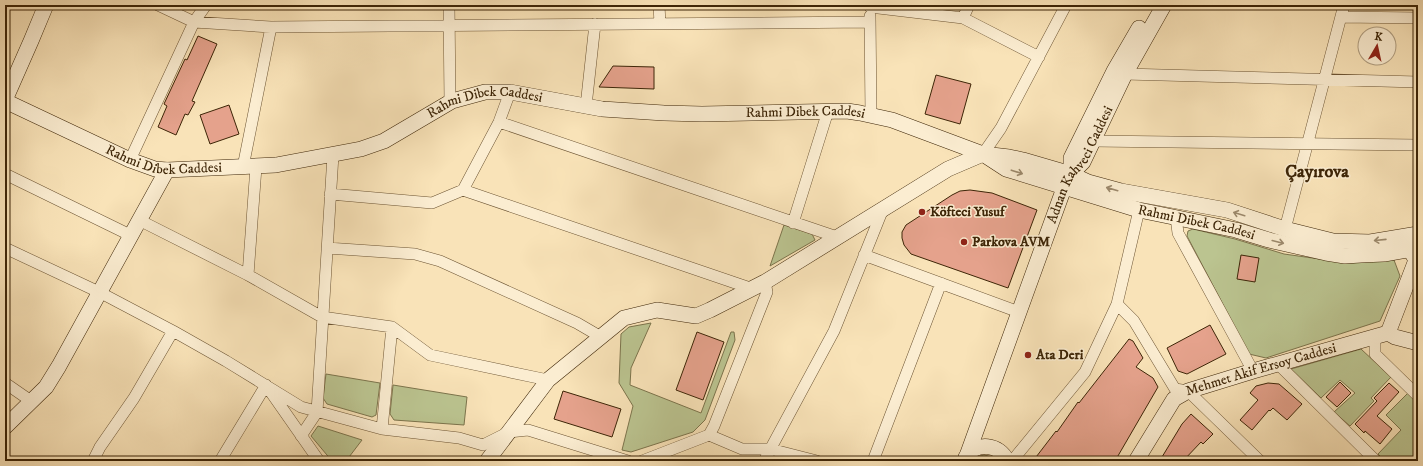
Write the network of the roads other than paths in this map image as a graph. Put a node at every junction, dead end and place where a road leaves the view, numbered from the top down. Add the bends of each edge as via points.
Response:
1 (46, 5) edge
2 (158, 5) edge
3 (206, 5) edge
4 (449, 5) edge
5 (660, 5) edge
6 (969, 5) edge
7 (1066, 5) edge
8 (1152, 5) edge
9 (1164, 5) edge
10 (1344, 5) edge
11 (871, 6) edge
12 (1341, 17) junction
13 (963, 18) junction
14 (1418, 18) edge
15 (194, 22) junction
16 (870, 22) junction
17 (595, 24) junction
18 (660, 24) junction
19 (449, 26) junction
20 (271, 27) junction
21 (1040, 57) junction
22 (1125, 74) junction
23 (1325, 79) junction
24 (1418, 82) edge
25 (510, 92) junction
26 (5, 100) edge
27 (450, 103) junction
28 (586, 106) junction
29 (828, 111) junction
30 (871, 115) junction
31 (499, 122) junction
32 (1093, 141) junction
33 (1308, 143) junction
34 (1418, 145) edge
35 (983, 154) junction
36 (333, 155) junction
37 (130, 160) junction
38 (249, 167) junction
39 (167, 170) junction
40 (5, 174) edge
41 (1067, 181) junction
42 (463, 190) junction
43 (330, 194) junction
44 (883, 209) junction
45 (1139, 210) junction
46 (1176, 217) junction
47 (139, 220) junction
48 (793, 223) junction
49 (1285, 229) junction
50 (1418, 234) edge
51 (130, 235) junction
52 (837, 237) junction
53 (5, 248) edge
54 (327, 248) junction
55 (1414, 249) edge
56 (864, 255) junction
57 (248, 275) junction
58 (941, 283) junction
59 (759, 285) junction
60 (101, 293) junction
61 (1118, 304) junction
62 (1019, 312) junction
63 (322, 317) junction
64 (392, 327) junction
65 (173, 331) junction
66 (1381, 336) junction
67 (601, 337) junction
68 (1418, 343) edge
69 (1278, 364) junction
70 (1253, 371) junction
71 (548, 380) junction
72 (5, 383) edge
73 (266, 385) junction
74 (1188, 391) junction
75 (1418, 396) edge
76 (31, 401) junction
77 (317, 412) junction
78 (979, 421) junction
79 (5, 427) edge
80 (382, 429) junction
81 (509, 432) junction
82 (709, 435) junction
83 (301, 436) junction
84 (988, 446) junction
85 (770, 449) junction
86 (966, 457) edge
87 (1140, 459) edge
88 (93, 461) edge
89 (220, 461) edge
90 (319, 461) edge
91 (487, 461) edge
92 (625, 461) edge
93 (642, 461) edge
94 (764, 461) edge
95 (817, 461) edge
96 (873, 461) edge
97 (1007, 461) edge
98 (1012, 461) edge
99 (1260, 461) edge
100 (1376, 461) edge

1 - 26 street
2 - 15 street
3 - 15 street
4 - 19 street
5 - 18 street
6 - 13 street
7 - 21 street
8 - 41 street via 1114,71 1071,158
9 - 22 street, Adnan Kahveci Caddesi
10 - 12 street
11 - 13 street
11 - 16 street
12 - 14 street
12 - 23 street
13 - 21 street
15 - 20 street
15 - 37 street
16 - 18 street
16 - 30 street
17 - 18 street
17 - 19 street
17 - 28 street
19 - 20 street
19 - 27 street
20 - 38 street
21 - 35 street
22 - 23 street
22 - 32 street, Adnan Kahveci Caddesi
23 - 24 street
23 - 33 street
25 - 27 street, Rahmi Dibek Caddesi via 485,92
25 - 28 street, Rahmi Dibek Caddesi
25 - 31 street
26 - 37 street, Rahmi Dibek Caddesi
27 - 36 street, Rahmi Dibek Caddesi via 384,141
28 - 29 street, Rahmi Dibek Caddesi via 702,114
29 - 30 street, Rahmi Dibek Caddesi
29 - 48 street
30 - 35 street, Rahmi Dibek Caddesi via 892,120
31 - 42 street
31 - 48 street
32 - 33 street
32 - 41 street, Adnan Kahveci Caddesi via 1083,162
33 - 34 street
33 - 49 street
35 - 41 street, Rahmi Dibek Caddesi via 1006,169
35 - 44 street via 948,169
36 - 38 street, Rahmi Dibek Caddesi
36 - 43 street
37 - 39 street, Rahmi Dibek Caddesi via 155,169
38 - 39 street, Rahmi Dibek Caddesi
38 - 57 street
39 - 47 street
40 - 51 street
41 - 45 street, Rahmi Dibek Caddesi
49 -> 41 street, Rahmi Dibek Caddesi via 1210,206 1121,192 1088,182
41 - 62 street, Adnan Kahveci Caddesi
42 - 43 street via 432,203
42 - 59 street
43 - 54 street
44 - 52 street
44 - 56 street
45 - 46 street, Rahmi Dibek Caddesi
45 - 61 street
46 -> 55 street, Rahmi Dibek Caddesi via 1345,256
46 - 70 street via 1178,233
47 - 51 street
47 - 57 street
48 - 52 street
50 -> 49 street, Rahmi Dibek Caddesi via 1350,242 1312,237
51 - 60 street
52 - 59 street
53 - 60 street
54 - 63 street
54 - 67 street via 415,254 440,261 577,323
55 - 66 street via 1416,260
56 - 58 street
56 - 85 street via 834,331
57 - 63 street
58 - 62 street
58 - 96 street
59 - 67 street via 696,316 657,310 624,318
59 - 82 street via 767,292
60 - 65 street
60 - 76 street via 46,387
61 - 74 street via 1134,321 1175,389
61 - 98 street via 1085,372
62 - 78 street, Adnan Kahveci Caddesi
63 - 64 street
63 - 77 street
64 - 71 street via 430,355
64 - 80 street
65 - 73 street
65 - 88 street
66 - 68 street
66 - 69 street, Mehmet Akif Ersoy Caddesi
66 - 75 street via 1375,354
67 - 71 street
69 - 70 street, Mehmet Akif Ersoy Caddesi
69 - 100 street
70 - 74 street, Mehmet Akif Ersoy Caddesi
71 - 81 street
72 - 76 street
73 - 77 street via 301,407
73 - 83 street
73 - 89 street
74 - 87 street, Mehmet Akif Ersoy Caddesi via 1174,399
74 - 99 street
76 - 79 street
77 - 80 street
77 - 83 street
78 - 84 street
78 - 86 street, Adnan Kahveci Caddesi
80 - 81 street via 459,438 483,445
81 - 91 street
81 - 92 street via 528,430
82 - 85 street via 742,449
82 - 93 street
83 - 90 street
84 - 86 street via 974,449
84 - 97 street via 995,448
85 - 94 street
85 - 95 street

